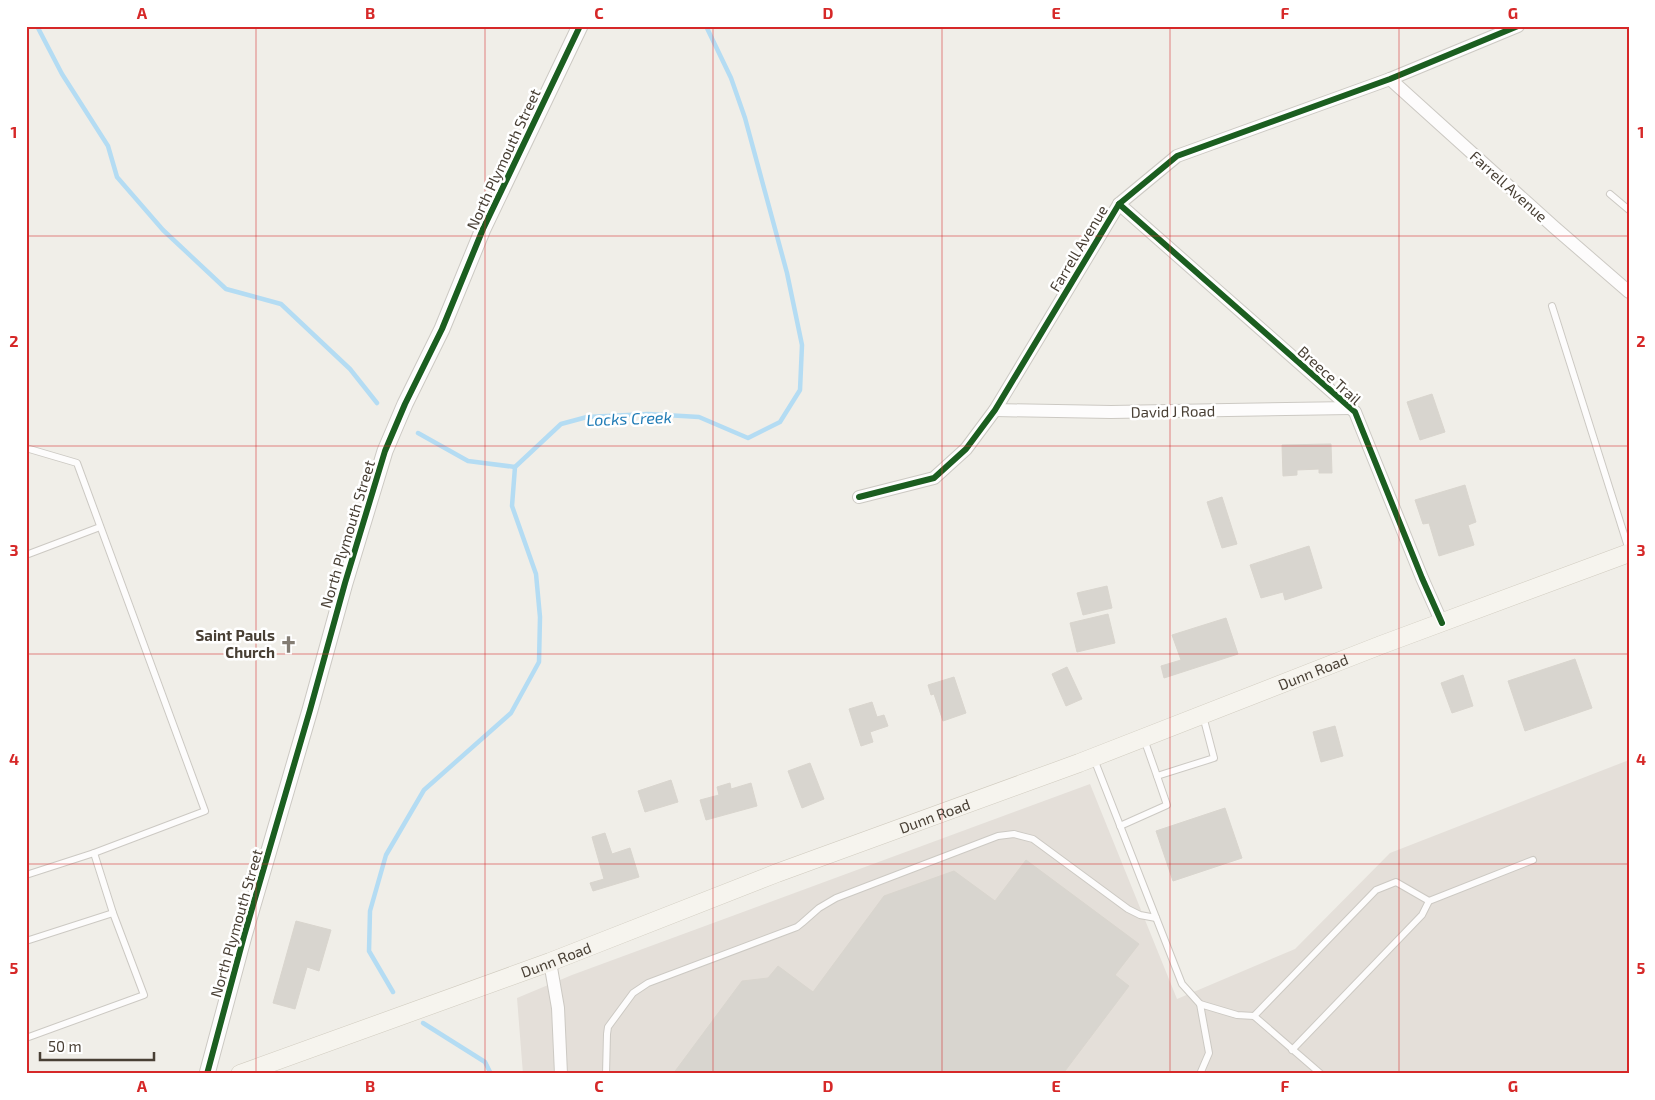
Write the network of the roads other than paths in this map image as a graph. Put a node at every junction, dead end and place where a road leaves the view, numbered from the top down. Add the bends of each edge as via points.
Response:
1 (580, 26) edge
2 (1518, 26) edge
3 (1390, 80) junction
4 (1610, 194) dead end
5 (1119, 204) junction
6 (1629, 210) edge
7 (1629, 292) edge
8 (1552, 306) dead end
9 (1351, 408) junction
10 (995, 410) junction
11 (26, 448) edge
12 (860, 497) dead end
13 (100, 527) junction
14 (1629, 551) edge
15 (26, 555) edge
16 (1442, 623) junction
17 (1202, 715) junction
18 (1143, 738) junction
19 (1094, 758) junction
20 (1157, 776) junction
21 (1120, 826) junction
22 (94, 853) junction
23 (1533, 860) dead end
24 (26, 875) edge
25 (1429, 902) junction
26 (113, 913) junction
27 (1156, 918) junction
28 (26, 942) edge
29 (550, 962) junction
30 (1200, 1004) junction
31 (1254, 1016) junction
32 (26, 1038) edge
33 (1292, 1050) junction
34 (207, 1074) edge
35 (240, 1074) edge
36 (561, 1074) edge
37 (606, 1074) edge
38 (1200, 1074) edge
39 (1320, 1074) edge

1 - 34 street, North Plymouth Street via 483,229 442,329 385,451
2 - 3 street, Farrell Avenue
3 - 5 street, Farrell Avenue via 1177,156
3 - 7 street, Farrell Avenue
4 - 6 lane
5 - 9 street, Breece Trail
5 - 10 street, Farrell Avenue
8 - 14 lane
9 - 10 street, David J Road via 1111,412
9 - 16 street, Breece Trail
10 - 12 street, Farrell Avenue via 966,448 934,478
11 - 13 lane via 76,463
13 - 15 lane
13 - 22 lane via 205,811
14 - 16 main road, Dunn Road
16 - 17 main road, Dunn Road
17 - 18 main road, Dunn Road
17 - 20 lane via 1214,758
18 - 19 main road, Dunn Road
18 - 20 lane
19 - 21 lane
19 - 29 main road, Dunn Road via 777,873
20 - 21 lane via 1167,804
21 - 27 lane
22 - 24 lane
22 - 26 lane
23 - 25 lane
25 - 31 lane via 1396,882 1376,890
25 - 33 lane via 1422,915
26 - 28 lane
26 - 32 lane via 144,995
27 - 30 lane via 1182,984
27 - 37 lane via 1128,909 1033,839 1014,834 998,836 836,898 796,927 648,982 633,993 608,1027
29 - 35 main road, Dunn Road
29 - 36 street via 558,1008
30 - 31 lane via 1237,1015
30 - 38 lane via 1209,1053
31 - 33 lane
33 - 39 lane

